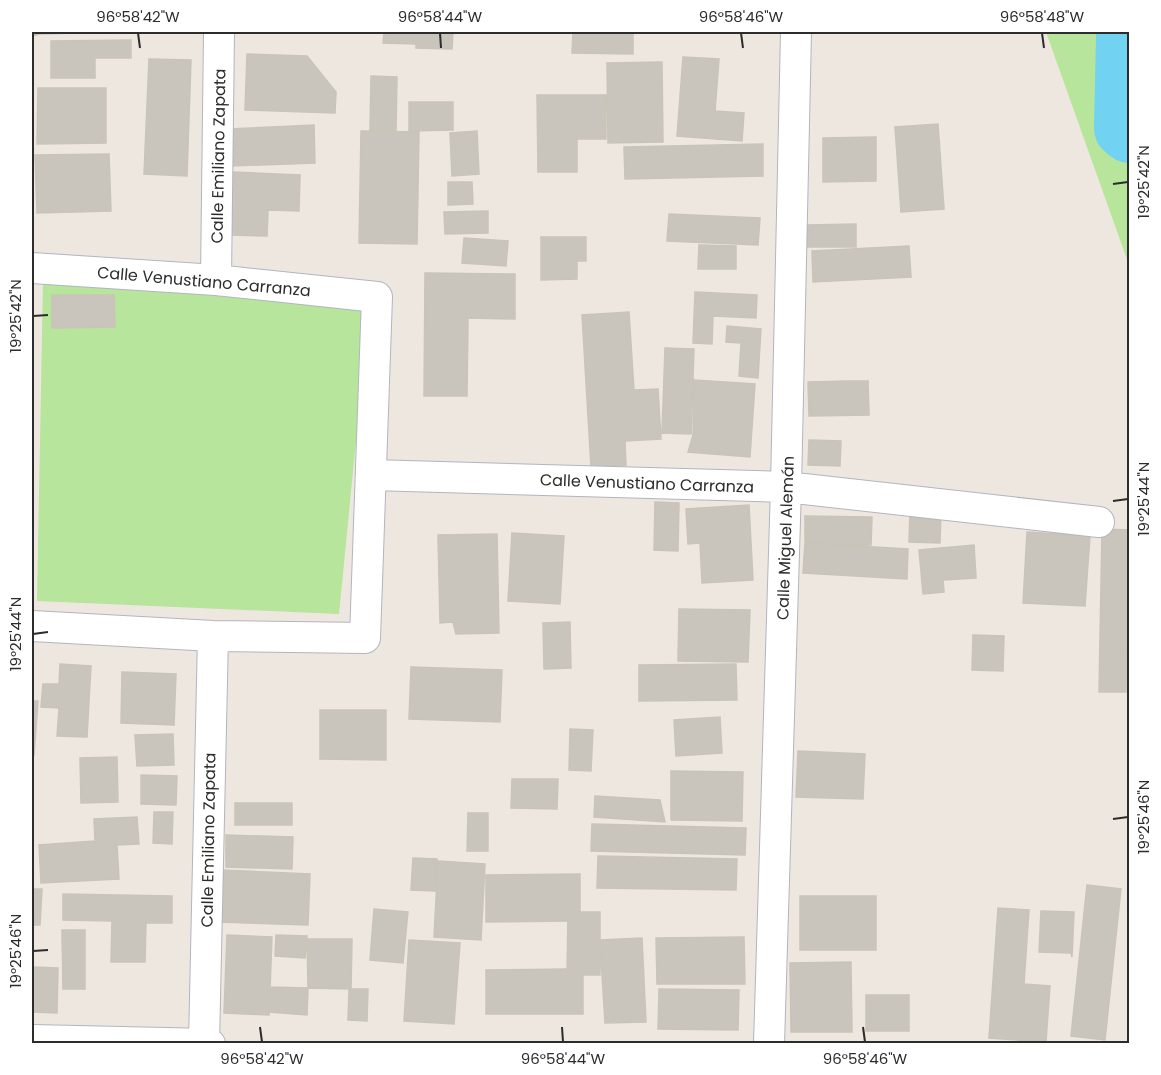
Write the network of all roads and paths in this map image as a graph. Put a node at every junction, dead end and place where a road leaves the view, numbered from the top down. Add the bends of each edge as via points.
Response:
1 (219, 32) edge
2 (796, 32) edge
3 (32, 268) edge
4 (216, 280) junction
5 (372, 475) junction
6 (786, 487) junction
7 (1099, 522) dead end
8 (32, 626) edge
9 (213, 636) junction
10 (32, 1040) edge
11 (204, 1043) edge
12 (210, 1044) edge
13 (769, 1044) edge

1 - 4 street, Calle Emiliano Zapata
2 - 6 street, Calle Miguel Alemán
3 - 4 street, Calle Venustiano Carranza
4 - 5 street, Calle Venustiano Carranza via 377,297
5 - 6 street, Calle Venustiano Carranza
5 - 9 street via 365,638
6 - 7 street, Calle Venustiano Carranza
6 - 13 street, Calle Miguel Alemán
8 - 9 street
9 - 11 street, Calle Emiliano Zapata
10 - 11 street
11 - 12 street

